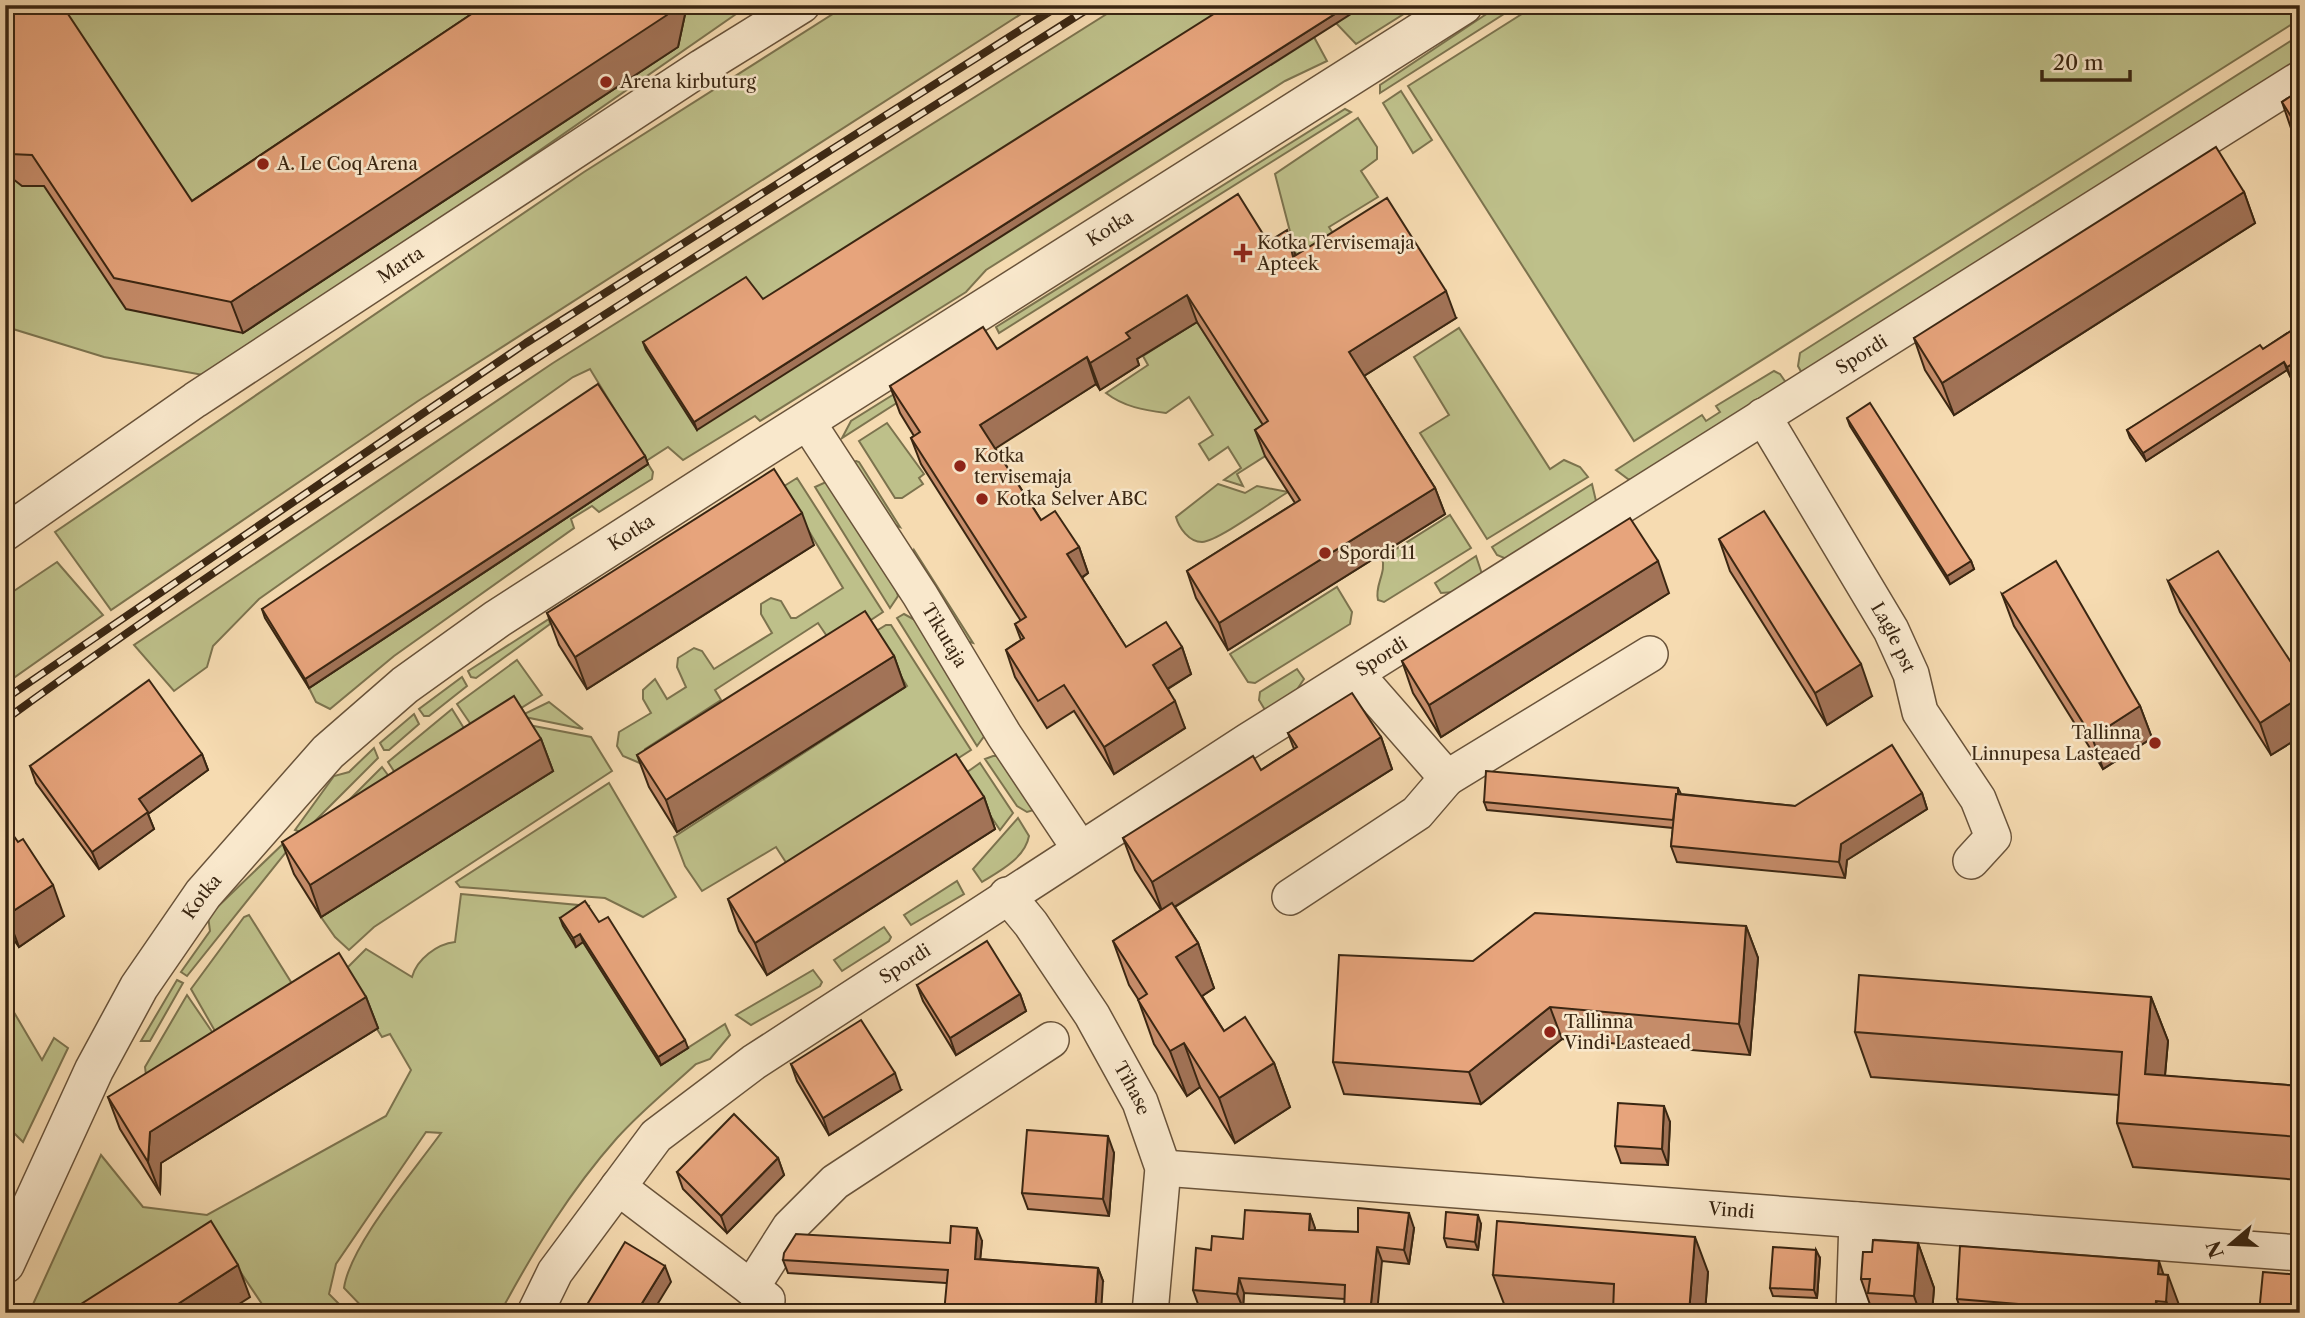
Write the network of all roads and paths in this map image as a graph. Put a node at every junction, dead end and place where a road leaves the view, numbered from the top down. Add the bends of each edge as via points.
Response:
1 (802, 5) edge
2 (1463, 5) edge
3 (2300, 79) edge
4 (1763, 416) junction
5 (806, 420) junction
6 (5, 533) edge
7 (1650, 654) dead end
8 (1356, 674) junction
9 (1447, 778) junction
10 (1080, 849) junction
11 (1971, 861) dead end
12 (1007, 895) junction
13 (1290, 897) dead end
14 (1051, 1040) dead end
15 (1163, 1168) junction
16 (618, 1187) junction
17 (1857, 1220) junction
18 (2300, 1253) edge
19 (5, 1264) edge
20 (758, 1300) edge
21 (535, 1313) edge
22 (1150, 1313) edge
23 (1854, 1313) edge

1 - 6 street, Marta via 195,400
2 - 5 street, Kotka
3 - 4 street, Spordi
4 - 8 street, Spordi
4 - 11 street, Lagle pst via 1891,630 1920,712 1978,799 1993,838
5 - 10 street, Tikutaja via 920,595 1003,735
5 - 19 street, Kotka via 450,651 328,752 203,894 139,987 94,1070
7 - 9 street
8 - 9 street
8 - 10 street, Spordi
9 - 13 street via 1417,813
10 - 12 street, Spordi
12 - 15 street, Tihase via 1092,1015 1140,1102
12 - 16 street, Spordi via 754,1062 656,1136
14 - 20 street via 835,1182 790,1227
15 - 17 street, Vindi
15 - 22 street, Tihase
16 - 20 street
16 - 21 street, Spordi via 555,1272
17 - 18 street, Vindi
17 - 23 street

